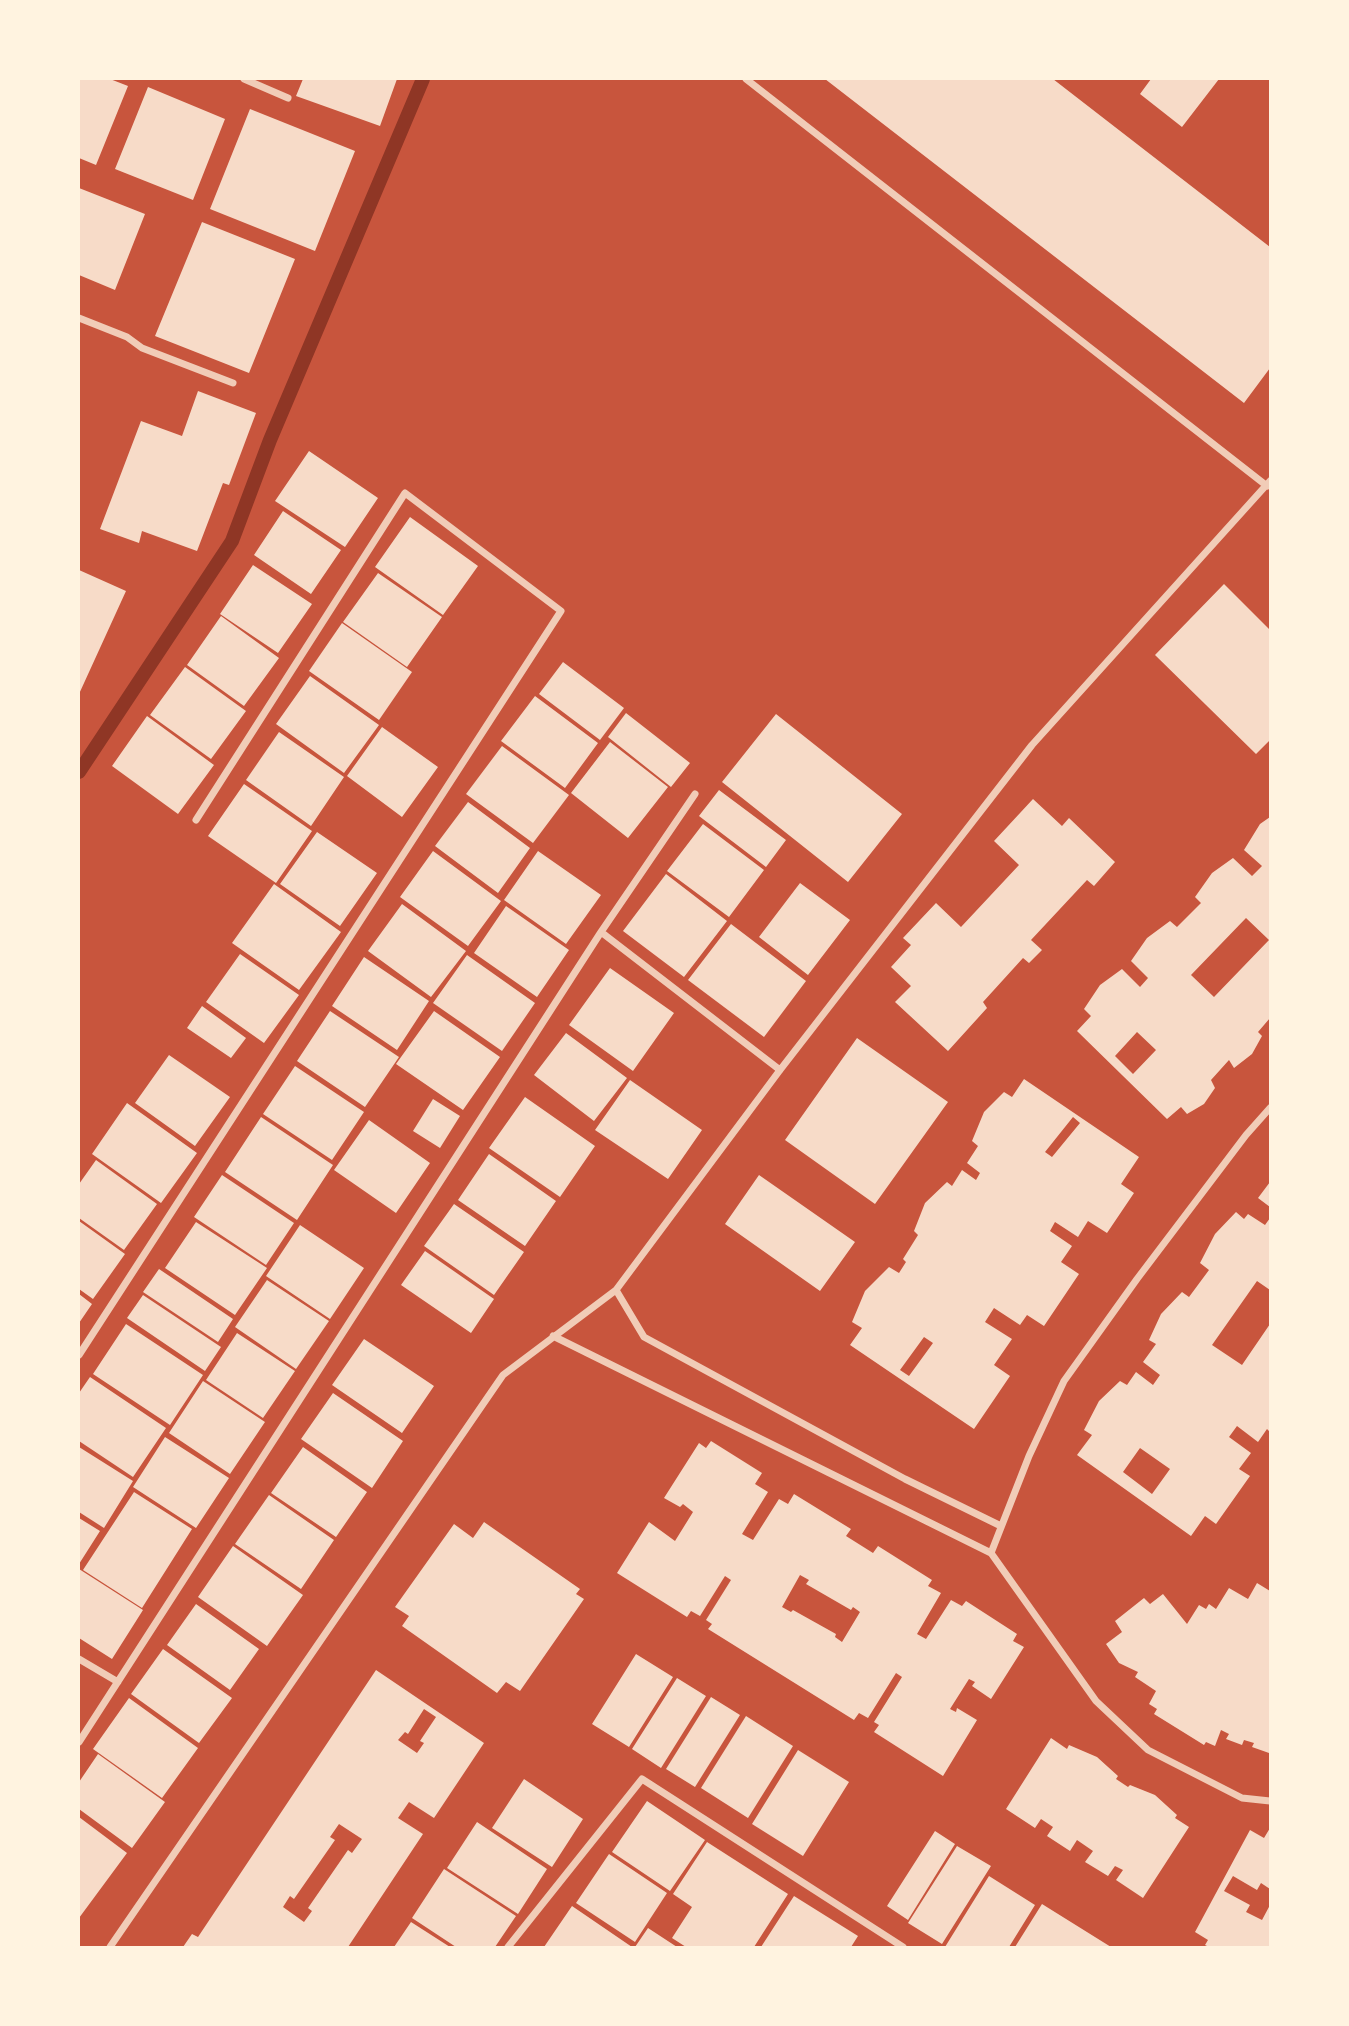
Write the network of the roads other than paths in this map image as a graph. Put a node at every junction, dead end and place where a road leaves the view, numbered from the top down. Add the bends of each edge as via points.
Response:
1 (244, 79) edge
2 (746, 79) edge
3 (288, 98) dead end
4 (79, 318) edge
5 (233, 383) dead end
6 (1268, 483) edge
7 (695, 794) dead end
8 (196, 820) dead end
9 (601, 932) junction
10 (780, 1070) junction
11 (1270, 1108) edge
12 (616, 1290) junction
13 (553, 1336) junction
14 (79, 1355) edge
15 (1001, 1526) junction
16 (991, 1553) junction
17 (79, 1659) edge
18 (118, 1682) junction
19 (79, 1742) edge
20 (1270, 1801) edge
21 (110, 1947) edge
22 (508, 1947) edge
23 (902, 1947) edge

1 - 3 street
2 - 6 street
4 - 5 street
6 - 10 street via 1032,745
7 - 9 street
8 - 14 street via 405,494 561,611
9 - 10 street
9 - 18 street
10 - 12 street
11 - 15 street via 1064,1381
12 - 13 street
12 - 15 street via 644,1338
13 - 16 street
13 - 21 street via 503,1375
15 - 16 street
16 - 20 street via 1096,1701 1148,1750 1242,1798
17 - 18 street
18 - 19 street
22 - 23 street via 642,1779

